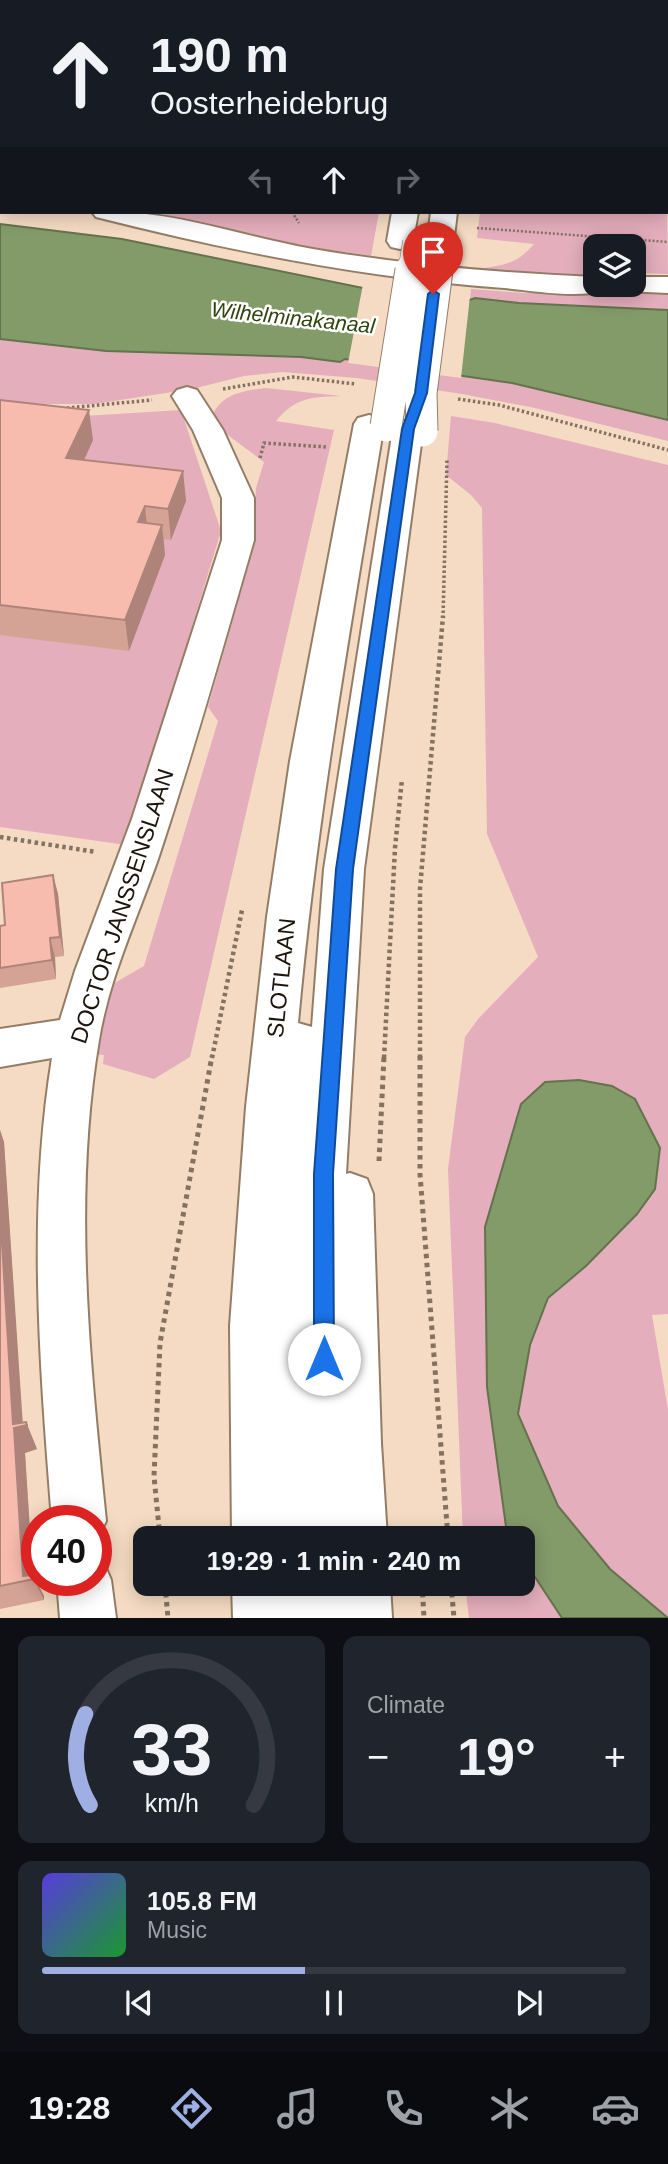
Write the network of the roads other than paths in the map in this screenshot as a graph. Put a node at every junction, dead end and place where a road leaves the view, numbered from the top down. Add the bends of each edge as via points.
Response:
1 (114, 214) edge
2 (406, 214) edge
3 (419, 214) edge
4 (442, 214) edge
5 (418, 243) junction
6 (583, 284) edge
7 (646, 285) edge
8 (668, 285) edge
9 (187, 396) road end
10 (408, 426) junction
11 (78, 1036) junction
12 (0, 1048) edge
13 (78, 1505) edge
14 (259, 1526) edge
15 (292, 1526) edge
16 (327, 1526) edge
17 (359, 1526) edge
18 (86, 1596) edge
19 (260, 1596) edge
20 (293, 1596) edge
21 (329, 1596) edge
22 (364, 1596) edge
23 (88, 1618) edge
24 (261, 1618) edge
25 (294, 1618) edge
26 (330, 1618) edge
27 (365, 1618) edge

1 - 6 street via 313,257 495,280
2 - 5 street
3 - 5 street
4 - 5 street
5 - 10 street, bridge
5 - 10 street, bridge
7 - 8 street
9 - 11 street, DOCTOR JANSSENSLAAN via 208,430 238,498 238,540
10 - 14 street, SLOTLAAN via 309,761 287,917 268,1107 255,1326
10 - 15 street, SLOTLAAN via 316,871 299,1029 289,1290
10 - 16 street via 344,869 323,1174
10 - 17 street via 368,859 349,1166
11 - 12 street
11 - 13 street, DOCTOR JANSSENSLAAN via 62,1173 60,1262
18 - 23 street
19 - 24 street
20 - 25 street
21 - 26 street
22 - 27 street

